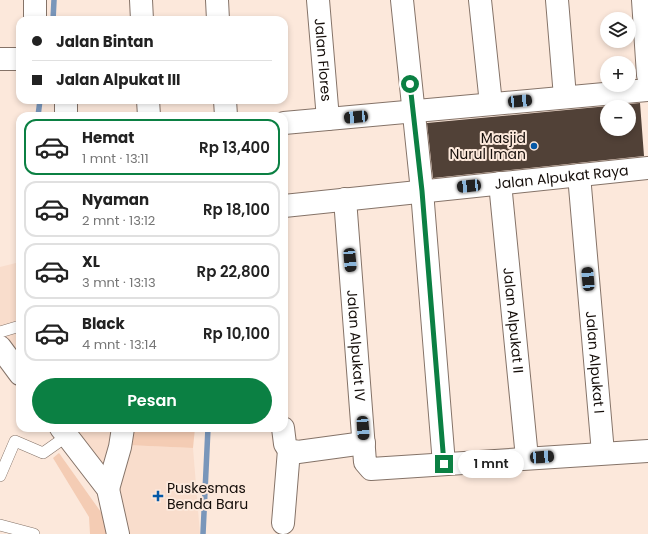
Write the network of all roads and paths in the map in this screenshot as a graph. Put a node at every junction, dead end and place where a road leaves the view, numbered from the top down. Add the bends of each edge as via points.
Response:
1 (35, 0) edge
2 (141, 0) edge
3 (216, 0) edge
4 (318, 0) edge
5 (402, 0) edge
6 (480, 0) edge
7 (557, 0) edge
8 (643, 0) edge
9 (35, 16) edge
10 (142, 16) edge
11 (218, 16) edge
12 (647, 51) edge
13 (0, 59) edge
14 (16, 59) edge
15 (648, 75) edge
16 (648, 90) edge
17 (565, 97) junction
18 (491, 104) junction
19 (413, 112) junction
20 (328, 119) junction
21 (288, 123) edge
22 (648, 168) edge
23 (579, 175) junction
24 (500, 183) junction
25 (422, 191) junction
26 (345, 199) junction
27 (288, 206) edge
28 (16, 327) edge
29 (0, 332) edge
30 (0, 347) edge
31 (16, 369) edge
32 (64, 432) edge
33 (122, 432) edge
34 (284, 432) edge
35 (364, 443) junction
36 (289, 450) junction
37 (648, 450) edge
38 (603, 453) junction
39 (527, 458) junction
40 (444, 464) junction
41 (0, 476) edge
42 (108, 489) junction
43 (282, 523) dead end
44 (0, 524) edge
45 (34, 534) edge
46 (118, 534) edge

1 - 9 street
2 - 10 street
3 - 11 street
4 - 20 street, Jalan Flores
5 - 19 street
6 - 18 street
7 - 17 street
8 - 12 street
12 - 15 street
13 - 14 street
16 - 17 street
17 - 18 street
18 - 19 street
19 - 20 street
19 - 25 street
20 - 21 street
22 - 23 street, Jalan Alpukat Raya
23 - 24 street, Jalan Alpukat Raya
23 - 38 street, Jalan Alpukat I
24 - 25 street, Jalan Alpukat Raya
24 - 39 street, Jalan Alpukat II
25 - 26 street, Jalan Alpukat Raya
25 - 40 street
26 - 27 street, Jalan Alpukat Raya
26 - 35 street, Jalan Alpukat IV
28 - 29 lane
30 - 31 street
32 - 41 lane via 43,452 15,441
32 - 42 street
33 - 42 street
34 - 36 street via 285,444
35 - 36 street via 298,452
35 - 40 street, Jalan Alpukat IV via 365,462 371,469
36 - 43 street
37 - 38 street
38 - 39 street
39 - 40 street
42 - 46 street
44 - 45 lane

